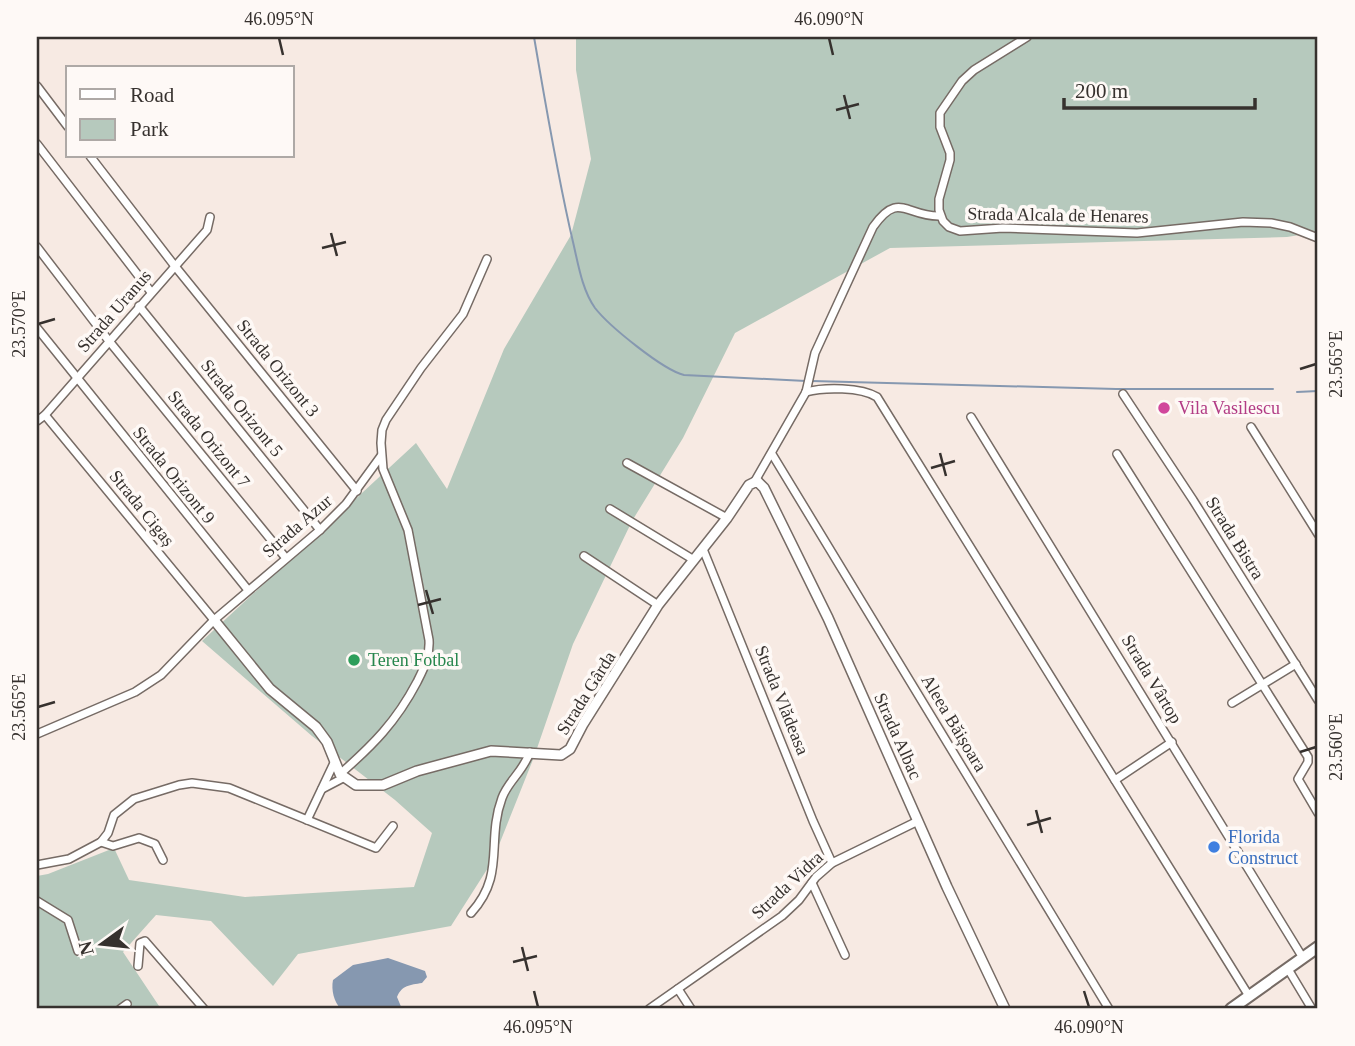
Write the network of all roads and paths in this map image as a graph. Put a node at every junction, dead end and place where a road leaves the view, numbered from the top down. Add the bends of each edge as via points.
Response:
1 (1027, 37) edge
2 (37, 86) edge
3 (66, 124) edge
4 (37, 144) edge
5 (92, 158) edge
6 (940, 216) junction
7 (210, 217) dead end
8 (1318, 238) edge
9 (37, 247) edge
10 (487, 259) dead end
11 (174, 265) junction
12 (151, 292) junction
13 (139, 306) junction
14 (37, 328) edge
15 (109, 341) junction
16 (808, 377) joint
17 (76, 379) junction
18 (806, 389) junction
19 (1123, 394) dead end
20 (45, 415) junction
21 (971, 417) dead end
22 (37, 421) edge
23 (1251, 427) dead end
24 (772, 454) junction
25 (1117, 454) dead end
26 (381, 456) junction
27 (627, 463) dead end
28 (755, 481) junction
29 (357, 491) junction
30 (610, 509) dead end
31 (727, 517) junction
32 (320, 530) junction
33 (1318, 534) edge
34 (703, 549) junction
35 (584, 556) dead end
36 (285, 557) junction
37 (694, 560) junction
38 (248, 590) junction
39 (658, 605) junction
40 (214, 620) junction
41 (1296, 664) junction
42 (1262, 685) junction
43 (1318, 700) edge
44 (1232, 703) dead end
45 (37, 734) edge
46 (1172, 742) junction
47 (530, 751) junction
48 (334, 763) junction
49 (341, 776) junction
50 (1115, 780) junction
51 (321, 789) junction
52 (1318, 813) edge
53 (307, 820) junction
54 (918, 821) junction
55 (393, 826) dead end
56 (101, 842) junction
57 (163, 860) dead end
58 (39, 863) edge
59 (832, 863) junction
60 (812, 883) junction
61 (37, 901) edge
62 (471, 913) dead end
63 (1318, 947) edge
64 (78, 951) dead end
65 (845, 955) dead end
66 (1303, 958) junction
67 (138, 966) dead end
68 (1287, 969) junction
69 (678, 989) junction
70 (1249, 996) junction
71 (127, 1004) dead end
72 (120, 1009) edge
73 (204, 1009) edge
74 (649, 1009) edge
75 (691, 1009) edge
76 (1004, 1009) edge
77 (1109, 1009) edge
78 (1231, 1009) edge
79 (1312, 1009) edge

1 - 6 street via 974,70 940,113 950,153
2 - 3 street
4 - 12 street
5 - 11 street, Strada Orizont 3
6 - 8 street, Strada Alcala de Henares via 949,227 960,230 1137,233 1257,223 1290,227
6 - 16 street, Strada Alcala de Henares via 901,207 883,213 815,353
7 - 11 street, Strada Uranus via 207,230
9 - 15 street, Strada Orizont 7
10 - 26 street, Strada Azur via 463,314 386,420
11 - 12 street, Strada Uranus
11 - 29 street, Strada Orizont 3
12 - 13 street, Strada Uranus
13 - 15 street, Strada Uranus
13 - 32 street, Strada Orizont 5
14 - 17 street, Strada Orizont 9
15 - 17 street, Strada Uranus
15 - 36 street, Strada Orizont 7
16 - 18 street, Strada Gârda
17 - 20 street, Strada Uranus
17 - 38 street, Strada Orizont 9
18 - 24 street, Strada Gârda
18 - 50 street via 863,391 877,397
19 - 41 street, Strada Bistra
20 - 22 street, Strada Uranus
20 - 40 street, Strada Cigaș
21 - 46 street, Strada Vârtop
23 - 33 street
24 - 28 street, Strada Gârda
24 - 77 street, Aleea Băișoara
25 - 42 street
26 - 29 street, Strada Azur
26 - 49 street via 408,530 429,640 428,657 404,707
27 - 31 street
28 - 31 street, Strada Gârda
28 - 54 street, Strada Albac via 762,484 828,618
29 - 32 street, Strada Azur
30 - 37 street
31 - 34 street, Strada Gârda
32 - 36 street, Strada Azur
34 - 37 street, Strada Gârda
34 - 59 street, Strada Vlădeasa
35 - 39 street
36 - 38 street, Strada Azur
37 - 39 street, Strada Gârda
38 - 40 street, Strada Azur
39 - 47 street, Strada Gârda via 570,749 556,756
40 - 45 street, Strada Azur via 148,685
40 - 48 street via 270,689 316,727
41 - 42 street
41 - 43 street, Strada Bistra
42 - 44 street
42 - 52 street via 1308,757 1298,779
46 - 50 street
46 - 66 street, Strada Vârtop
47 - 49 street, Strada Gârda via 491,751 417,771 383,786 356,785
47 - 62 street via 525,766 502,796 492,874 482,901
48 - 49 street
48 - 51 street
49 - 51 street
50 - 70 street
51 - 53 street
53 - 55 street via 376,848
53 - 56 street via 229,788 192,783 145,795 119,809
54 - 59 street, Strada Vidra
54 - 76 street, Strada Albac
56 - 57 street via 113,846 139,838 155,844
56 - 58 street via 69,859
59 - 60 street, Strada Vidra
60 - 65 street
60 - 69 street, Strada Vidra via 782,916
61 - 64 street via 68,920
63 - 66 main road
66 - 68 main road
67 - 73 street via 140,943 145,941
68 - 70 main road
68 - 79 street
69 - 74 street, Strada Vidra
69 - 75 street
70 - 78 main road
71 - 72 street

